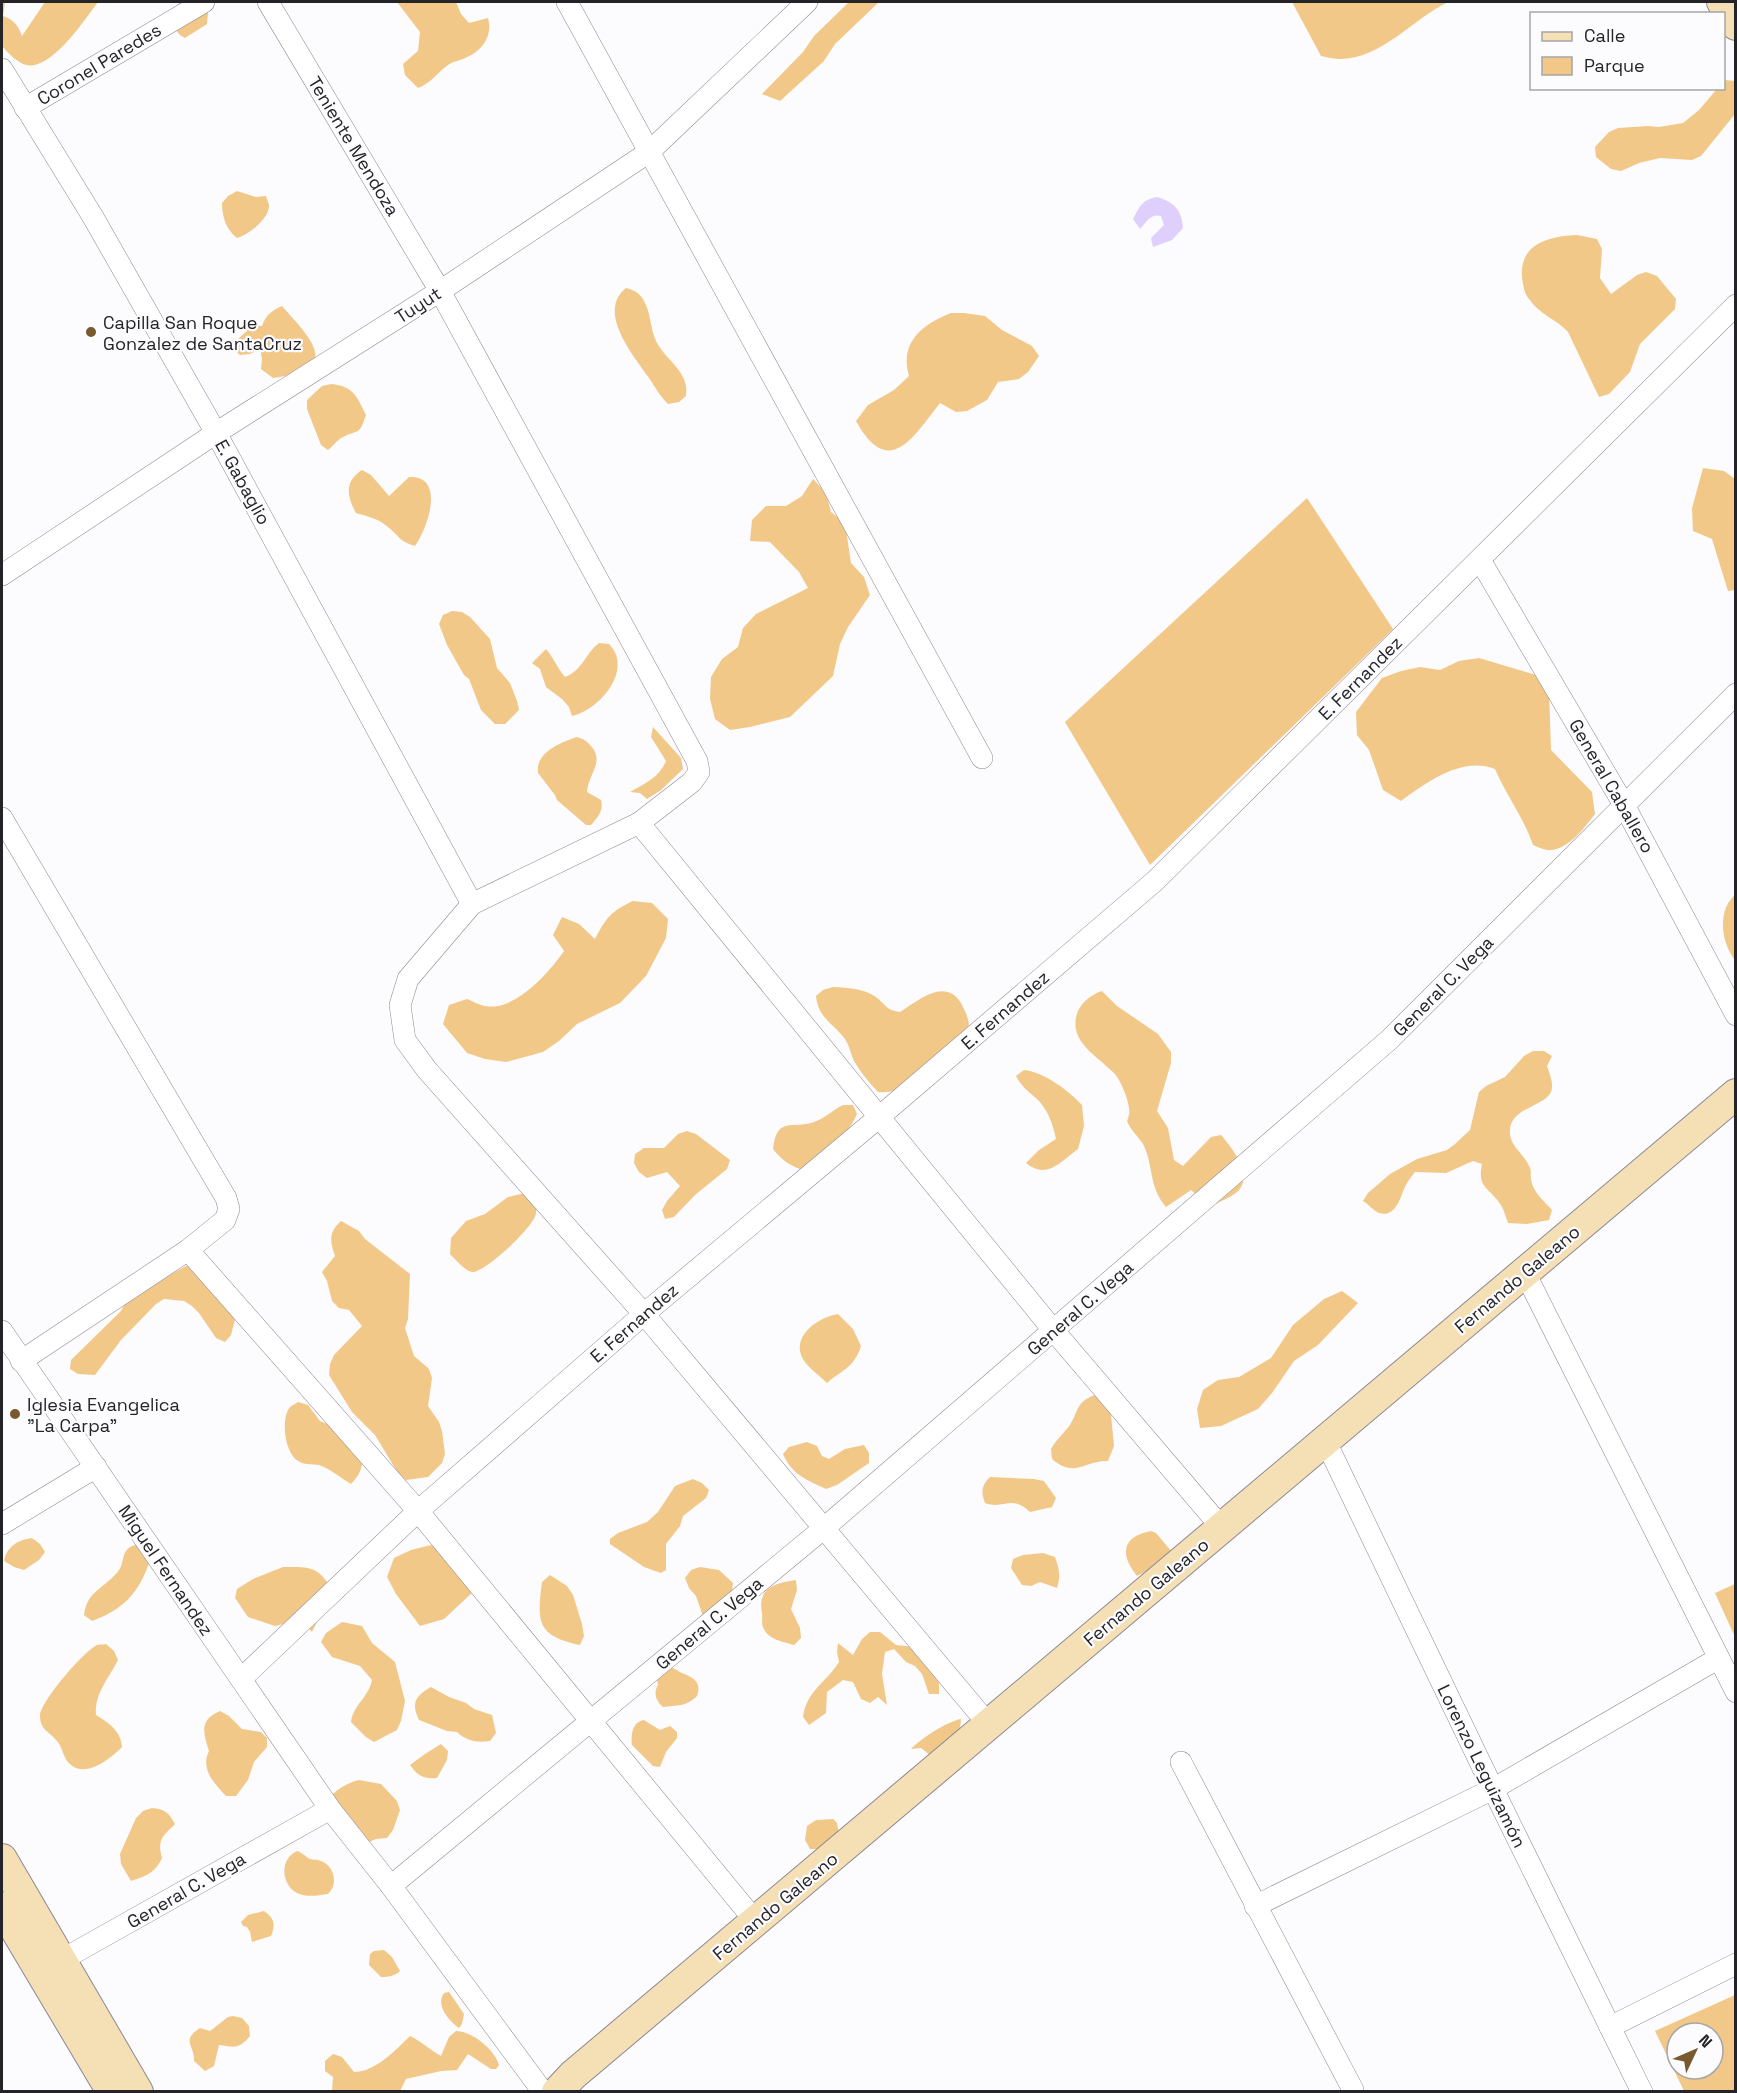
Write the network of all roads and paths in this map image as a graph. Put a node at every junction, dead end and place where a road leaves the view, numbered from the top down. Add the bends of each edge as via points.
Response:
1 (204, 2) edge
2 (268, 2) edge
3 (567, 2) edge
4 (807, 2) edge
5 (1722, 2) edge
6 (1736, 25) edge
7 (2, 69) edge
8 (25, 108) junction
9 (649, 152) junction
10 (440, 291) junction
11 (1736, 305) edge
12 (216, 433) junction
13 (1480, 560) junction
14 (2, 575) edge
15 (1736, 694) edge
16 (982, 758) dead end
17 (1624, 805) junction
18 (2, 818) edge
19 (639, 823) junction
20 (472, 904) junction
21 (1736, 1016) edge
22 (1736, 1094) edge
23 (878, 1118) junction
24 (188, 1250) junction
25 (1525, 1273) junction
26 (644, 1314) junction
27 (2, 1331) edge
28 (1054, 1331) junction
29 (21, 1361) junction
30 (1325, 1440) junction
31 (96, 1467) junction
32 (418, 1511) junction
33 (2, 1524) edge
34 (1222, 1528) junction
35 (823, 1529) junction
36 (1719, 1658) junction
37 (241, 1679) junction
38 (1736, 1692) edge
39 (591, 1721) junction
40 (988, 1725) junction
41 (1181, 1762) dead end
42 (1493, 1789) junction
43 (330, 1809) junction
44 (2, 1859) edge
45 (391, 1886) junction
46 (1255, 1905) junction
47 (2, 1907) edge
48 (756, 1922) junction
49 (1736, 1964) edge
50 (51, 1966) junction
51 (1610, 2027) junction
52 (1353, 2090) dead end
53 (112, 2091) edge
54 (138, 2091) edge
55 (543, 2091) edge
56 (557, 2091) edge
57 (1642, 2091) edge

1 - 8 street, Coronel Paredes
2 - 10 street, Teniente Mendoza
3 - 9 street
4 - 9 street, Tuyut
5 - 6 street
7 - 8 street, E. Gabaglio
8 - 12 street, E. Gabaglio via 93,217
9 - 10 street, Tuyut
9 - 16 street
10 - 12 street, Tuyut
10 - 19 street, Teniente Mendoza via 697,760 699,772 692,782
11 - 13 street, E. Fernandez
12 - 14 street, Tuyut
12 - 20 street, E. Gabaglio
13 - 17 street, General Caballero
13 - 23 street, E. Fernandez via 1155,880
15 - 17 street, General C. Vega
17 - 21 street, General Caballero
17 - 28 street, General C. Vega via 1389,1040
18 - 24 street via 226,1198 230,1209 225,1220
19 - 20 street, Teniente Mendoza
19 - 23 street
20 - 26 street via 408,979 400,1005 405,1040 427,1070
22 - 25 street, Fernando Galeano
23 - 26 street, E. Fernandez
23 - 28 street
24 - 29 street
24 - 32 street
25 - 30 street, Fernando Galeano
25 - 36 street
26 - 32 street, E. Fernandez
26 - 35 street
27 - 29 street, Miguel Fernandez
28 - 34 street
28 - 35 street, General C. Vega
29 - 31 street, Miguel Fernandez
30 - 34 street, Fernando Galeano
30 - 42 street, Lorenzo Leguizamón
31 - 33 street
31 - 37 street, Miguel Fernandez
32 - 37 street, E. Fernandez
32 - 39 street
34 - 40 street, Fernando Galeano
35 - 39 street, General C. Vega
35 - 40 street
36 - 38 street
36 - 42 street
37 - 43 street, Miguel Fernandez
39 - 45 street, General C. Vega
39 - 48 street
40 - 48 street, Fernando Galeano
41 - 46 street
42 - 46 street
42 - 51 street, Lorenzo Leguizamón
43 - 45 street, Miguel Fernandez
43 - 50 street, General C. Vega
44 - 50 street
45 - 55 street, Miguel Fernandez
46 - 52 street
47 - 50 street
48 - 56 street, Fernando Galeano
49 - 51 street
50 - 53 street
50 - 54 street
51 - 57 street, Lorenzo Leguizamón

